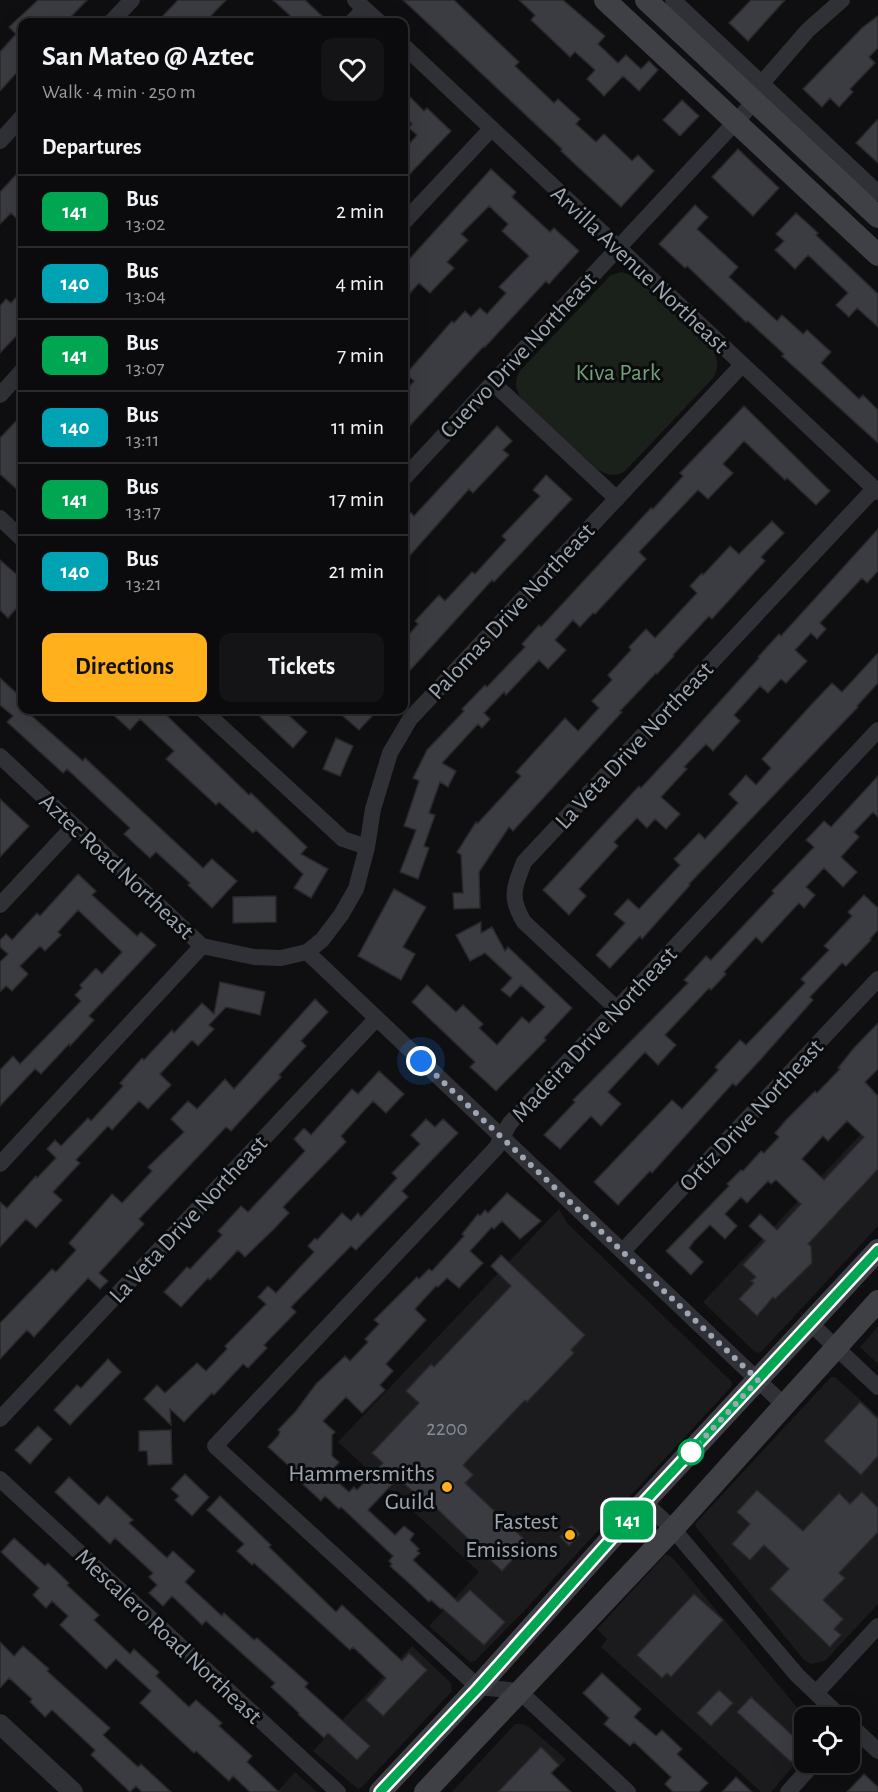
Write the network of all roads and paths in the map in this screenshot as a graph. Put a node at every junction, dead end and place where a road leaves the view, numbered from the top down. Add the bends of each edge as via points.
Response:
1 (132, 0) edge
2 (605, 0) edge
3 (646, 0) edge
4 (673, 0) edge
5 (842, 0) edge
6 (360, 5) edge
7 (115, 18) edge
8 (375, 18) edge
9 (408, 50) edge
10 (759, 92) junction
11 (18, 121) edge
12 (737, 121) junction
13 (491, 129) junction
14 (0, 141) edge
15 (877, 209) edge
16 (408, 218) edge
17 (855, 233) junction
18 (618, 249) junction
19 (878, 255) edge
20 (742, 365) junction
21 (18, 375) edge
22 (494, 383) junction
23 (0, 395) edge
24 (408, 474) edge
25 (876, 490) edge
26 (617, 498) junction
27 (0, 518) edge
28 (18, 535) edge
29 (207, 714) edge
30 (878, 730) edge
31 (0, 756) edge
32 (74, 826) junction
33 (367, 847) junction
34 (0, 905) edge
35 (202, 946) junction
36 (307, 952) junction
37 (878, 979) edge
38 (616, 1008) junction
39 (376, 1019) junction
40 (502, 1137) junction
41 (0, 1164) edge
42 (878, 1250) edge
43 (623, 1251) junction
44 (878, 1301) edge
45 (810, 1323) junction
46 (836, 1347) junction
47 (758, 1380) junction
48 (878, 1387) edge
49 (783, 1404) junction
50 (0, 1419) edge
51 (0, 1479) edge
52 (644, 1502) junction
53 (673, 1529) junction
54 (878, 1626) edge
55 (478, 1688) junction
56 (519, 1691) junction
57 (816, 1693) junction
58 (831, 1707) edge
59 (0, 1724) edge
60 (860, 1734) edge
61 (878, 1751) edge
62 (805, 1773) edge
63 (73, 1792) edge
64 (339, 1792) edge
65 (380, 1792) edge
66 (425, 1792) edge
67 (628, 1792) edge
68 (788, 1792) edge

1 - 7 street
2 - 12 main road
3 - 10 main road
4 - 10 street
5 - 10 street, Cuervo Drive Northeast via 808,30
6 - 8 street
9 - 13 street, Arvilla Avenue Northeast
10 - 12 street, Cuervo Drive Northeast
10 - 15 main road
11 - 14 street
12 - 17 main road
12 - 18 street, Cuervo Drive Northeast
13 - 16 street
13 - 18 street, Arvilla Avenue Northeast
15 - 17 street
17 - 19 main road
18 - 20 street, Arvilla Avenue Northeast
18 - 22 street, Cuervo Drive Northeast
20 - 25 street, Arvilla Avenue Northeast
20 - 26 street, Palomas Drive Northeast
21 - 23 street
22 - 24 street, Cuervo Drive Northeast
22 - 26 street
25 - 38 street, La Veta Drive Northeast via 524,862 514,887 515,906 524,922
26 - 33 street, Palomas Drive Northeast via 410,719 390,753 373,809
27 - 28 street
29 - 33 street via 343,839
30 - 38 street, Madeira Drive Northeast
31 - 32 street, Aztec Road Northeast
32 - 34 street
32 - 35 street, Aztec Road Northeast
33 - 36 street, Palomas Drive Northeast via 356,889 322,940
35 - 36 street, Aztec Road Northeast via 263,957 281,958
35 - 41 street
36 - 39 street
37 - 43 street, Ortiz Drive Northeast
38 - 40 street, Madeira Drive Northeast via 510,1123
39 - 40 street
39 - 50 street, La Veta Drive Northeast
40 - 43 street
40 - 55 street, Madeira Drive Northeast via 496,1148 214,1446
42 - 45 main road
43 - 47 street
44 - 46 main road
45 - 46 street
45 - 47 main road
46 - 48 street
46 - 49 main road
47 - 49 street
47 - 52 main road
49 - 53 main road
51 - 64 street, Mescalero Road Northeast
52 - 53 street
52 - 55 main road
53 - 56 main road
53 - 57 street
54 - 57 street
55 - 56 street
55 - 65 main road
56 - 66 main road
56 - 67 street
57 - 58 street
59 - 63 street
60 - 61 street
62 - 68 street

